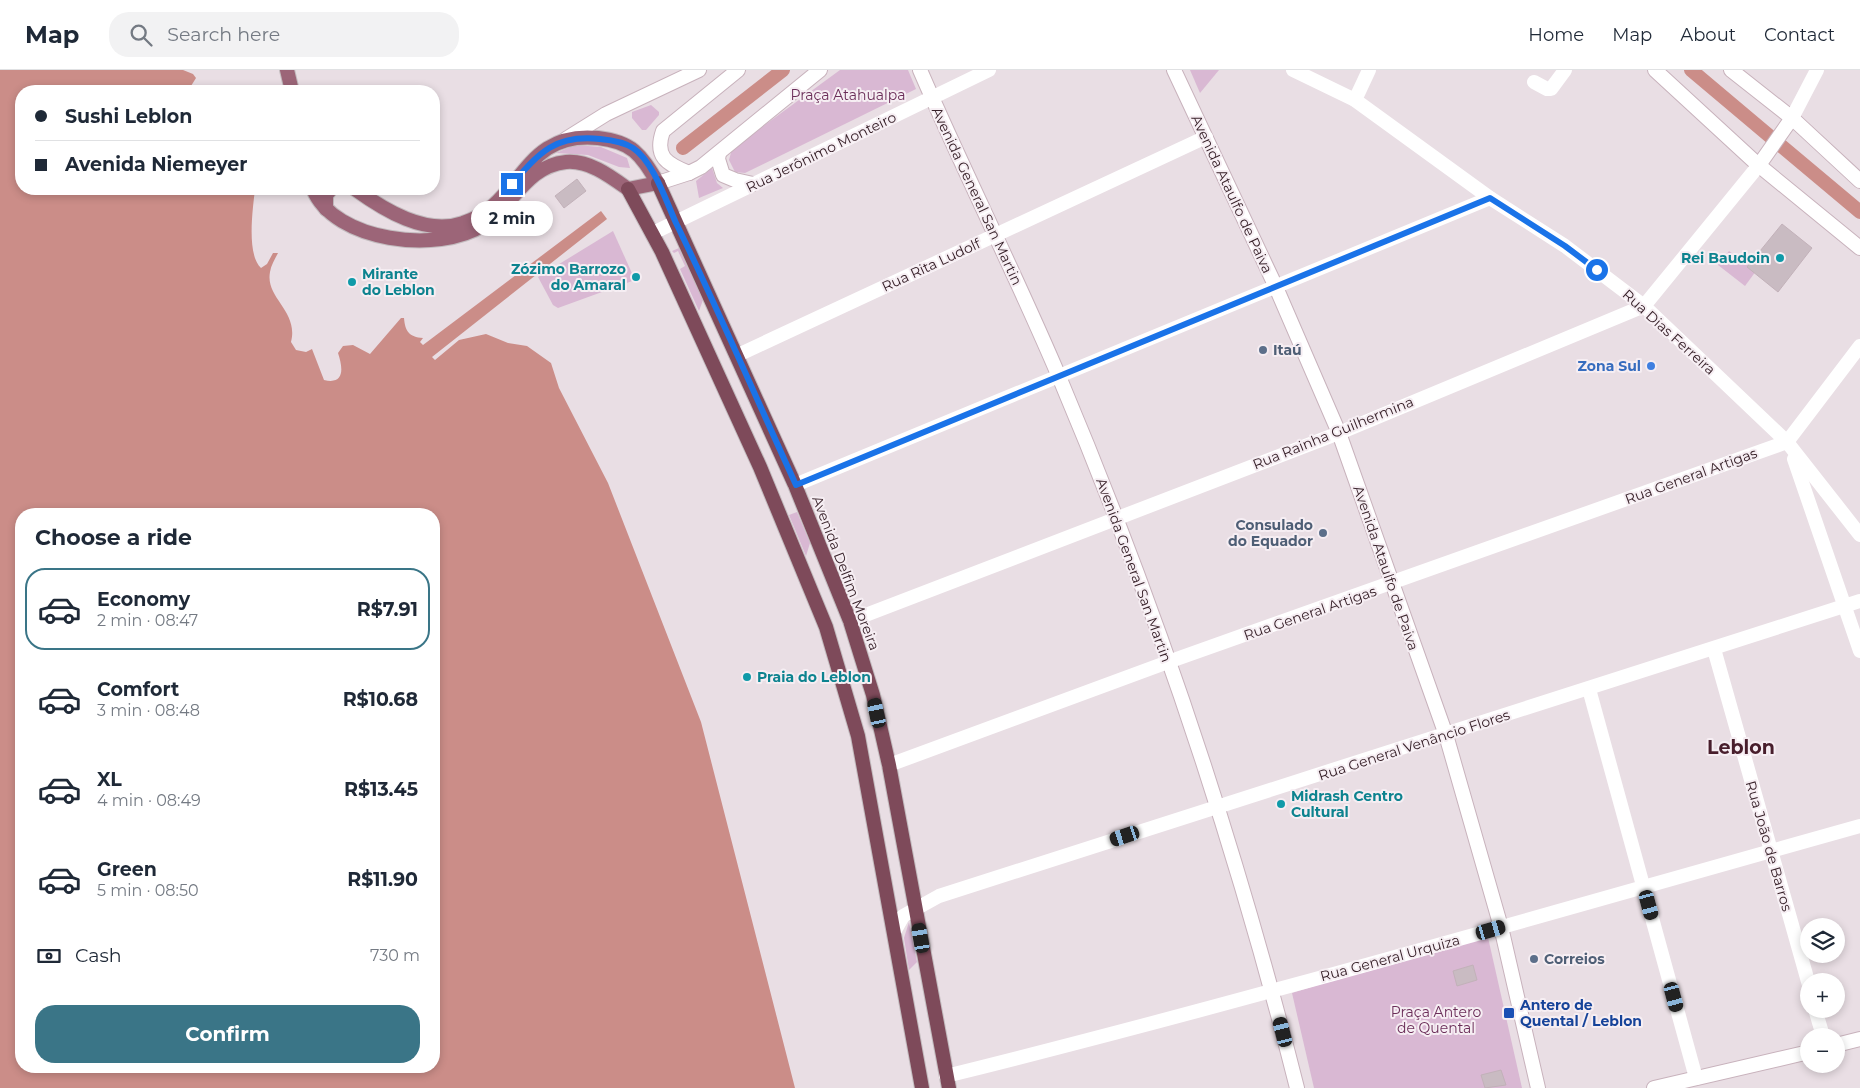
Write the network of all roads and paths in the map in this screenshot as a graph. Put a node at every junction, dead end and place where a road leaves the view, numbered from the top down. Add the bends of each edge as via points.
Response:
1 (287, 70) edge
2 (699, 70) edge
3 (738, 70) edge
4 (820, 70) edge
5 (920, 70) edge
6 (989, 70) edge
7 (1174, 70) edge
8 (1293, 70) edge
9 (1369, 70) edge
10 (1565, 70) edge
11 (1655, 70) edge
12 (1731, 70) edge
13 (1817, 70) edge
14 (1534, 82) dead end
15 (291, 85) edge
16 (932, 98) junction
17 (1355, 100) junction
18 (1792, 118) junction
19 (1206, 137) junction
20 (566, 139) junction
21 (719, 152) junction
22 (1759, 165) junction
23 (689, 173) junction
24 (1860, 181) edge
25 (658, 182) junction
26 (753, 184) junction
27 (628, 189) junction
28 (316, 195) edge
29 (327, 195) edge
30 (364, 195) edge
31 (1490, 198) junction
32 (326, 209) junction
33 (676, 221) junction
34 (652, 233) junction
35 (996, 236) junction
36 (1860, 248) edge
37 (1275, 285) junction
38 (1644, 306) junction
39 (1860, 346) edge
40 (738, 355) junction
41 (1059, 377) junction
42 (1338, 432) junction
43 (1787, 442) junction
44 (796, 485) junction
45 (1116, 518) junction
46 (1860, 536) edge
47 (1391, 584) junction
48 (1860, 601) edge
49 (1846, 606) junction
50 (850, 620) junction
51 (1714, 649) junction
52 (1860, 650) edge
53 (1168, 662) junction
54 (1589, 689) junction
55 (1446, 735) junction
56 (889, 765) junction
57 (1218, 806) junction
58 (1860, 826) edge
59 (1771, 851) junction
60 (1644, 887) junction
61 (916, 906) junction
62 (1501, 927) junction
63 (894, 932) junction
64 (1806, 973) edge
65 (1273, 990) junction
66 (1860, 1039) edge
67 (1845, 1043) edge
68 (1800, 1054) edge
69 (1696, 1078) junction
70 (947, 1082) edge
71 (922, 1088) edge
72 (1297, 1088) edge
73 (1538, 1088) edge
74 (1654, 1088) edge

1 - 15 main road
2 - 20 street via 606,114
3 - 23 street via 664,131 659,142 660,151 672,166
4 - 21 street
5 - 16 street, Avenida General San Martin
6 - 16 street, Rua Jerônimo Monteiro
7 - 19 street, Avenida Ataulfo de Paiva
8 - 17 street, Rua Dias Ferreira
9 - 17 street
10 - 14 street via 1551,89
11 - 22 street
12 - 18 street
13 - 18 street, Rua Rainha Guilhermina
16 - 26 street, Rua Jerônimo Monteiro
16 - 35 street, Avenida General San Martin
17 - 31 street, Rua Dias Ferreira
18 - 22 street, Rua Rainha Guilhermina
18 - 24 street
19 - 35 street, Rua Rita Ludolf
19 - 37 street, Avenida Ataulfo de Paiva
20 - 25 main road, Avenida Delfim Moreira via 608,139 632,148
20 - 30 main road via 537,156 488,210 462,224 433,225 410,220 388,211
21 - 23 street
21 - 26 street via 723,175
22 - 36 street
22 - 38 street, Rua Rainha Guilhermina
23 - 25 street
25 - 27 main road
25 - 33 highway, Avenida Delfim Moreira
26 - 33 street, Rua Jerônimo Monteiro
27 - 32 main road via 590,166 566,162 544,168 532,176 496,215 481,226 462,234 417,240 371,235
27 - 34 highway
28 - 32 main road
29 - 32 main road
31 - 37 street
31 - 38 street, Rua Dias Ferreira via 1565,246
33 - 34 street, Rua Jerônimo Monteiro
33 - 40 highway, Avenida Delfim Moreira
34 - 63 highway via 760,466 826,627 858,736
35 - 40 street, Rua Rita Ludolf
35 - 41 street, Avenida General San Martin
37 - 41 street
37 - 42 street, Avenida Ataulfo de Paiva
38 - 42 street, Rua Rainha Guilhermina
38 - 43 street, Rua Dias Ferreira
39 - 43 street
40 - 44 highway, Avenida Delfim Moreira
41 - 44 street
41 - 45 street, Avenida General San Martin
42 - 45 street, Rua Rainha Guilhermina
42 - 47 street, Avenida Ataulfo de Paiva
43 - 46 street, Rua Dias Ferreira
43 - 47 street, Rua General Artigas
43 - 49 street
44 - 50 highway, Avenida Delfim Moreira
45 - 50 street, Rua Rainha Guilhermina
45 - 53 street, Avenida General San Martin
47 - 53 street, Rua General Artigas
47 - 55 street, Avenida Ataulfo de Paiva
48 - 49 street, Rua General Venâncio Flores
49 - 51 street, Rua General Venâncio Flores
49 - 52 street
50 - 56 highway, Avenida Delfim Moreira via 873,695
51 - 54 street, Rua General Venâncio Flores
51 - 59 street, Rua João de Barros
53 - 56 street, Rua General Artigas
53 - 57 street, Avenida General San Martin
54 - 55 street, Rua General Venâncio Flores
54 - 60 street
55 - 57 street, Rua General Venâncio Flores
55 - 62 street, Avenida Ataulfo de Paiva
56 - 61 highway, Avenida Delfim Moreira
57 - 61 street, Rua General Venâncio Flores
57 - 65 street, Avenida General San Martin
58 - 59 street, Rua General Urquiza
59 - 60 street, Rua General Urquiza
59 - 64 street, Rua João de Barros
60 - 62 street, Rua General Urquiza
60 - 69 street
61 - 63 street, Rua General Venâncio Flores via 903,916
61 - 70 highway, Avenida Delfim Moreira
62 - 65 street, Rua General Urquiza
62 - 73 street, Avenida Ataulfo de Paiva
63 - 71 highway
65 - 70 street, Rua General Urquiza
65 - 72 street, Avenida General San Martin
66 - 67 street
68 - 69 street
69 - 74 street

